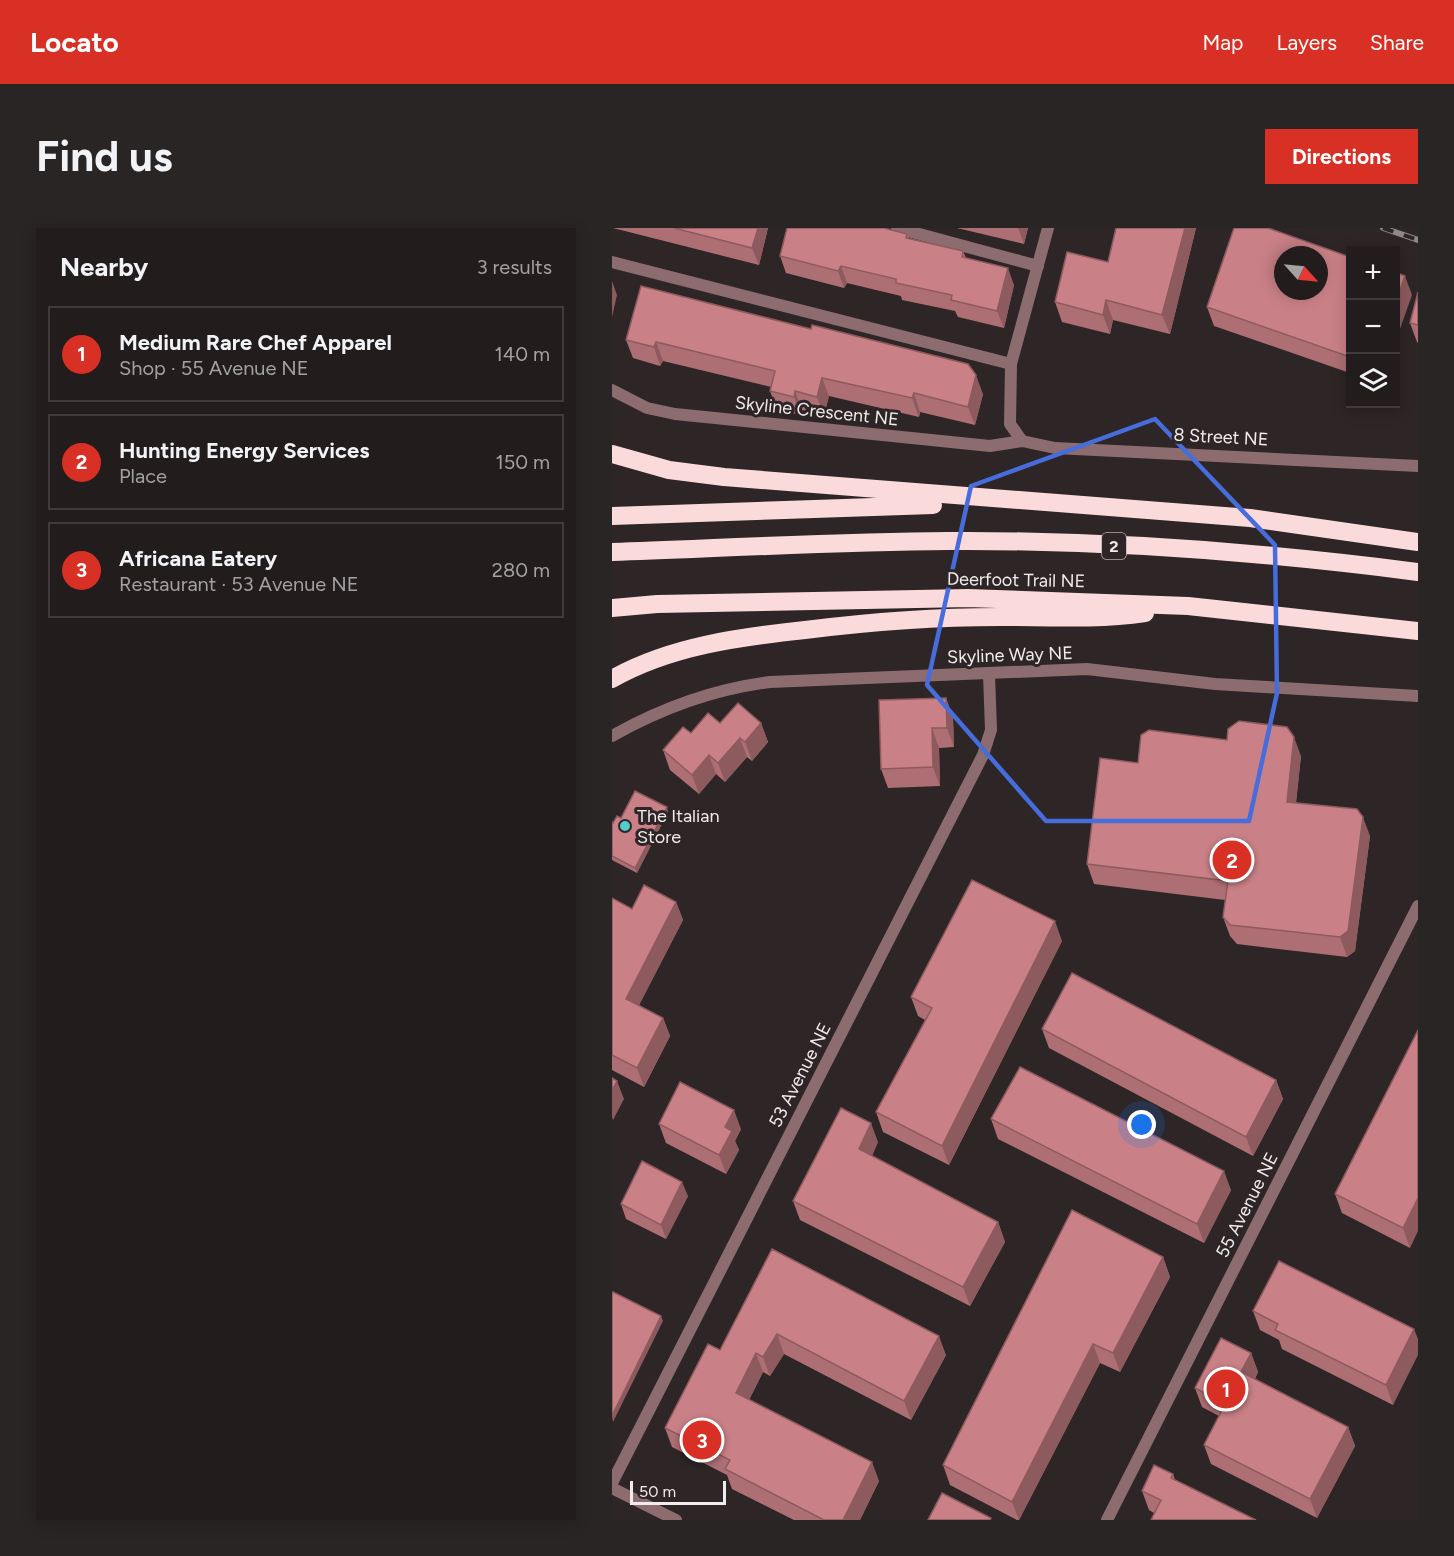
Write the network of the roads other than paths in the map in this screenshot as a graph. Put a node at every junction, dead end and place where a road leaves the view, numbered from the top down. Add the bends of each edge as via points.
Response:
1 (897, 228) edge
2 (1048, 228) edge
3 (612, 262) edge
4 (1038, 266) junction
5 (1011, 364) junction
6 (612, 390) edge
7 (1023, 441) junction
8 (612, 454) edge
9 (1418, 466) edge
10 (612, 516) edge
11 (1250, 518) junction
12 (1418, 542) edge
13 (612, 552) edge
14 (1418, 572) edge
15 (1188, 606) junction
16 (612, 608) edge
17 (1418, 631) edge
18 (989, 674) junction
19 (612, 679) edge
20 (1418, 696) edge
21 (612, 736) edge
22 (1418, 906) edge
23 (612, 1483) edge
24 (612, 1488) edge
25 (676, 1520) edge
26 (1107, 1520) edge

1 - 4 street
2 - 4 street
3 - 5 street
4 - 5 street
5 - 7 street via 1011,424
6 - 7 street, Skyline Crescent NE via 647,408 675,414 990,446
7 - 9 street, 8 Street NE via 1055,448
8 - 11 highway via 669,470 724,477
10 - 11 highway via 956,504
11 - 12 highway
13 - 14 highway, Deerfoot Trail NE / 2 via 948,541 1095,544
15 - 16 highway, Deerfoot Trail NE via 968,598
15 - 17 highway, Deerfoot Trail NE
15 - 19 highway via 1113,618 946,619 863,623 760,635 681,652
18 - 20 street, Skyline Way NE via 1087,669 1215,684
18 - 21 street, Skyline Way NE via 751,684 662,711
18 - 23 street, 53 Avenue NE via 991,729 983,755
22 - 26 street, 55 Avenue NE
24 - 25 street

